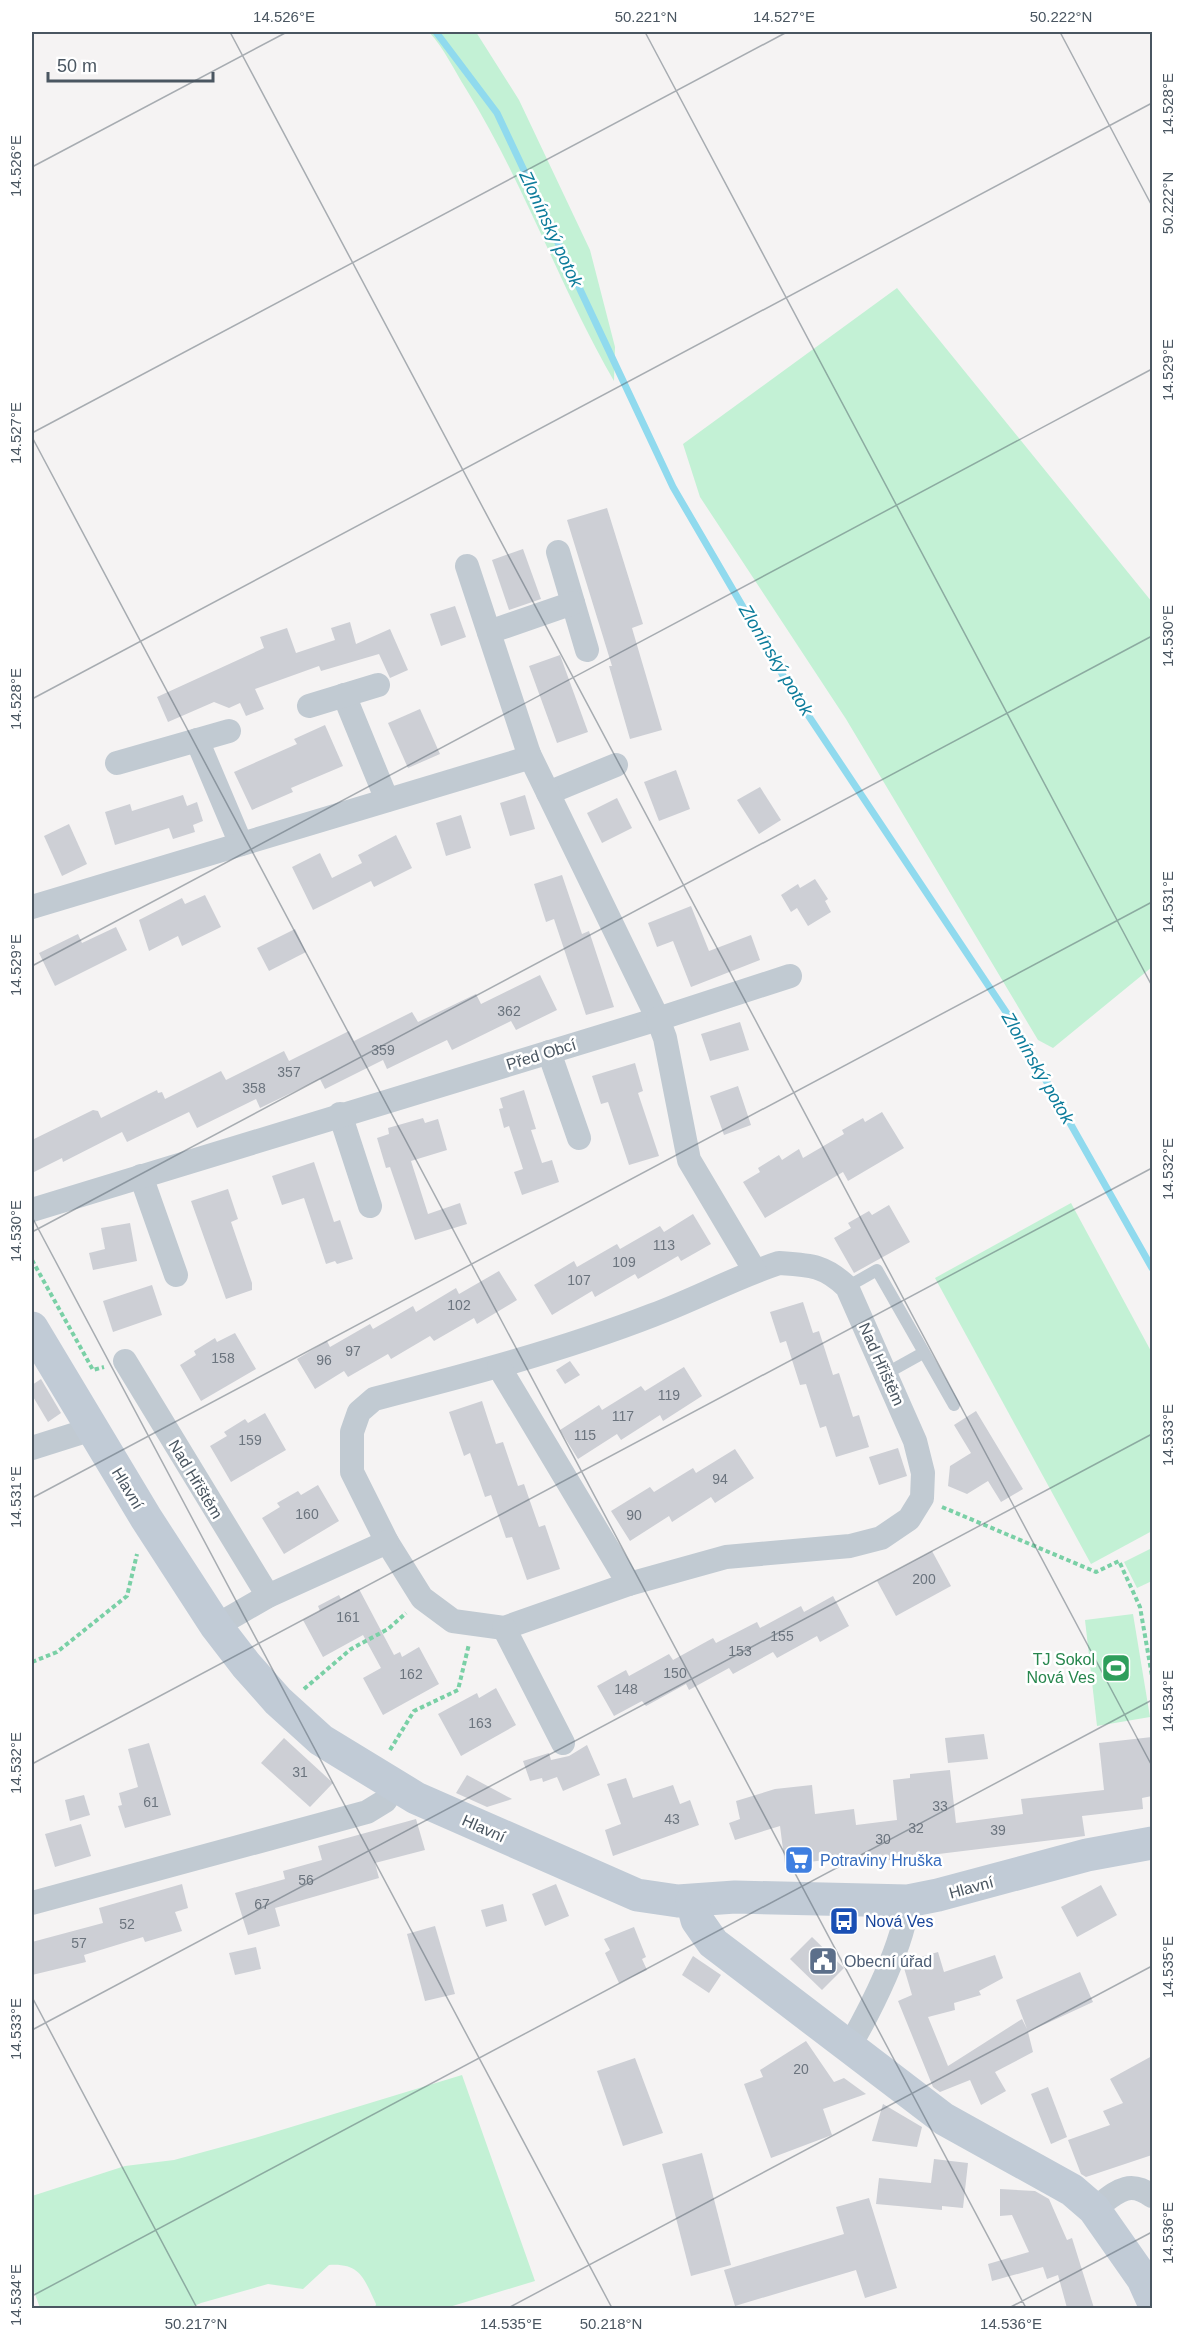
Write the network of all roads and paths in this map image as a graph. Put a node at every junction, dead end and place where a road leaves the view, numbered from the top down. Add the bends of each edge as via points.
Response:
1 (558, 552) dead end
2 (467, 566) dead end
3 (573, 603) junction
4 (489, 632) junction
5 (587, 650) dead end
6 (378, 685) dead end
7 (344, 695) junction
8 (309, 706) dead end
9 (229, 731) dead end
10 (197, 740) junction
11 (529, 754) junction
12 (117, 763) dead end
13 (616, 765) dead end
14 (548, 793) junction
15 (387, 800) junction
16 (241, 844) junction
17 (32, 906) edge
18 (790, 976) dead end
19 (658, 1019) junction
20 (549, 1052) junction
21 (340, 1114) junction
22 (579, 1138) dead end
23 (141, 1176) junction
24 (370, 1206) dead end
25 (32, 1210) edge
26 (32, 1260) edge
27 (754, 1271) junction
28 (176, 1275) dead end
29 (847, 1287) junction
30 (32, 1328) edge
31 (922, 1353) junction
32 (125, 1361) joint
33 (499, 1367) junction
34 (887, 1373) junction
35 (954, 1405) dead end
36 (92, 1429) junction
37 (32, 1448) edge
38 (922, 1498) junction
39 (146, 1518) junction
40 (387, 1542) junction
41 (628, 1584) junction
42 (268, 1596) junction
43 (422, 1598) junction
44 (474, 1623) junction
45 (216, 1626) junction
46 (504, 1628) junction
47 (32, 1662) edge
48 (1152, 1676) edge
49 (296, 1684) dead end
50 (302, 1691) junction
51 (311, 1698) dead end
52 (563, 1743) dead end
53 (387, 1755) dead end
54 (395, 1786) junction
55 (1152, 1843) edge
56 (692, 1901) junction
57 (908, 1901) junction
58 (32, 1904) edge
59 (849, 2047) junction
60 (1152, 2196) edge
61 (1094, 2209) junction
62 (1152, 2299) edge

1 - 3 street
2 - 4 street
3 - 4 street
3 - 5 street
4 - 11 street
6 - 7 street
7 - 8 street
7 - 15 street
9 - 10 street
10 - 12 street
10 - 16 street
11 - 14 street
11 - 15 street via 528,758
13 - 14 street
14 - 19 street
15 - 16 street
16 - 17 street
18 - 19 street, Před Obcí
19 - 20 street, Před Obcí
19 - 27 street via 689,1160
20 - 21 street, Před Obcí
20 - 22 street
21 - 23 street, Před Obcí
21 - 24 street
23 - 25 street, Před Obcí
23 - 28 street
26 - 32 path via 93,1370
27 - 29 street, Nad Hřištěm via 779,1263 812,1265 831,1271
27 - 33 street, Nad Hřištěm via 653,1315
29 - 31 lane via 877,1270
29 - 34 street, Nad Hřištěm
30 - 36 street, Hlavní
31 - 34 lane
31 - 35 lane
32 - 42 street, Nad Hřištěm
33 - 40 street, Nad Hřištěm via 374,1399 359,1412 352,1432 352,1472
33 - 41 street
34 - 38 street, Nad Hřištěm via 915,1441 923,1473
36 - 37 street
36 - 39 street, Hlavní
38 - 41 street, Nad Hřištěm via 909,1519 881,1538 850,1546 726,1557
38 - 48 path via 1096,1572 1119,1561 1140,1607
39 - 45 street, Hlavní
39 - 47 path via 127,1596 57,1652
40 - 42 street
40 - 43 street, Nad Hřištěm
41 - 46 street, Nad Hřištěm
42 - 45 street
43 - 44 street, Nad Hřištěm via 453,1621
43 - 50 path via 388,1629 351,1649
44 - 46 street, Nad Hřištěm
44 - 53 path via 458,1690 414,1711
45 - 54 street, Hlavní via 278,1701 321,1740
46 - 52 street
49 - 50 path
50 - 51 path
54 - 56 street, Hlavní via 637,1895
54 - 58 street via 385,1801 367,1812
55 - 57 street, Hlavní via 1087,1855
56 - 57 street, Hlavní via 735,1897
56 - 59 street via 698,1920 713,1943
57 - 59 street via 906,1918 876,1995
59 - 61 street via 944,2119 1072,2190
60 - 61 street via 1142,2188 1124,2187
61 - 62 street via 1143,2279

